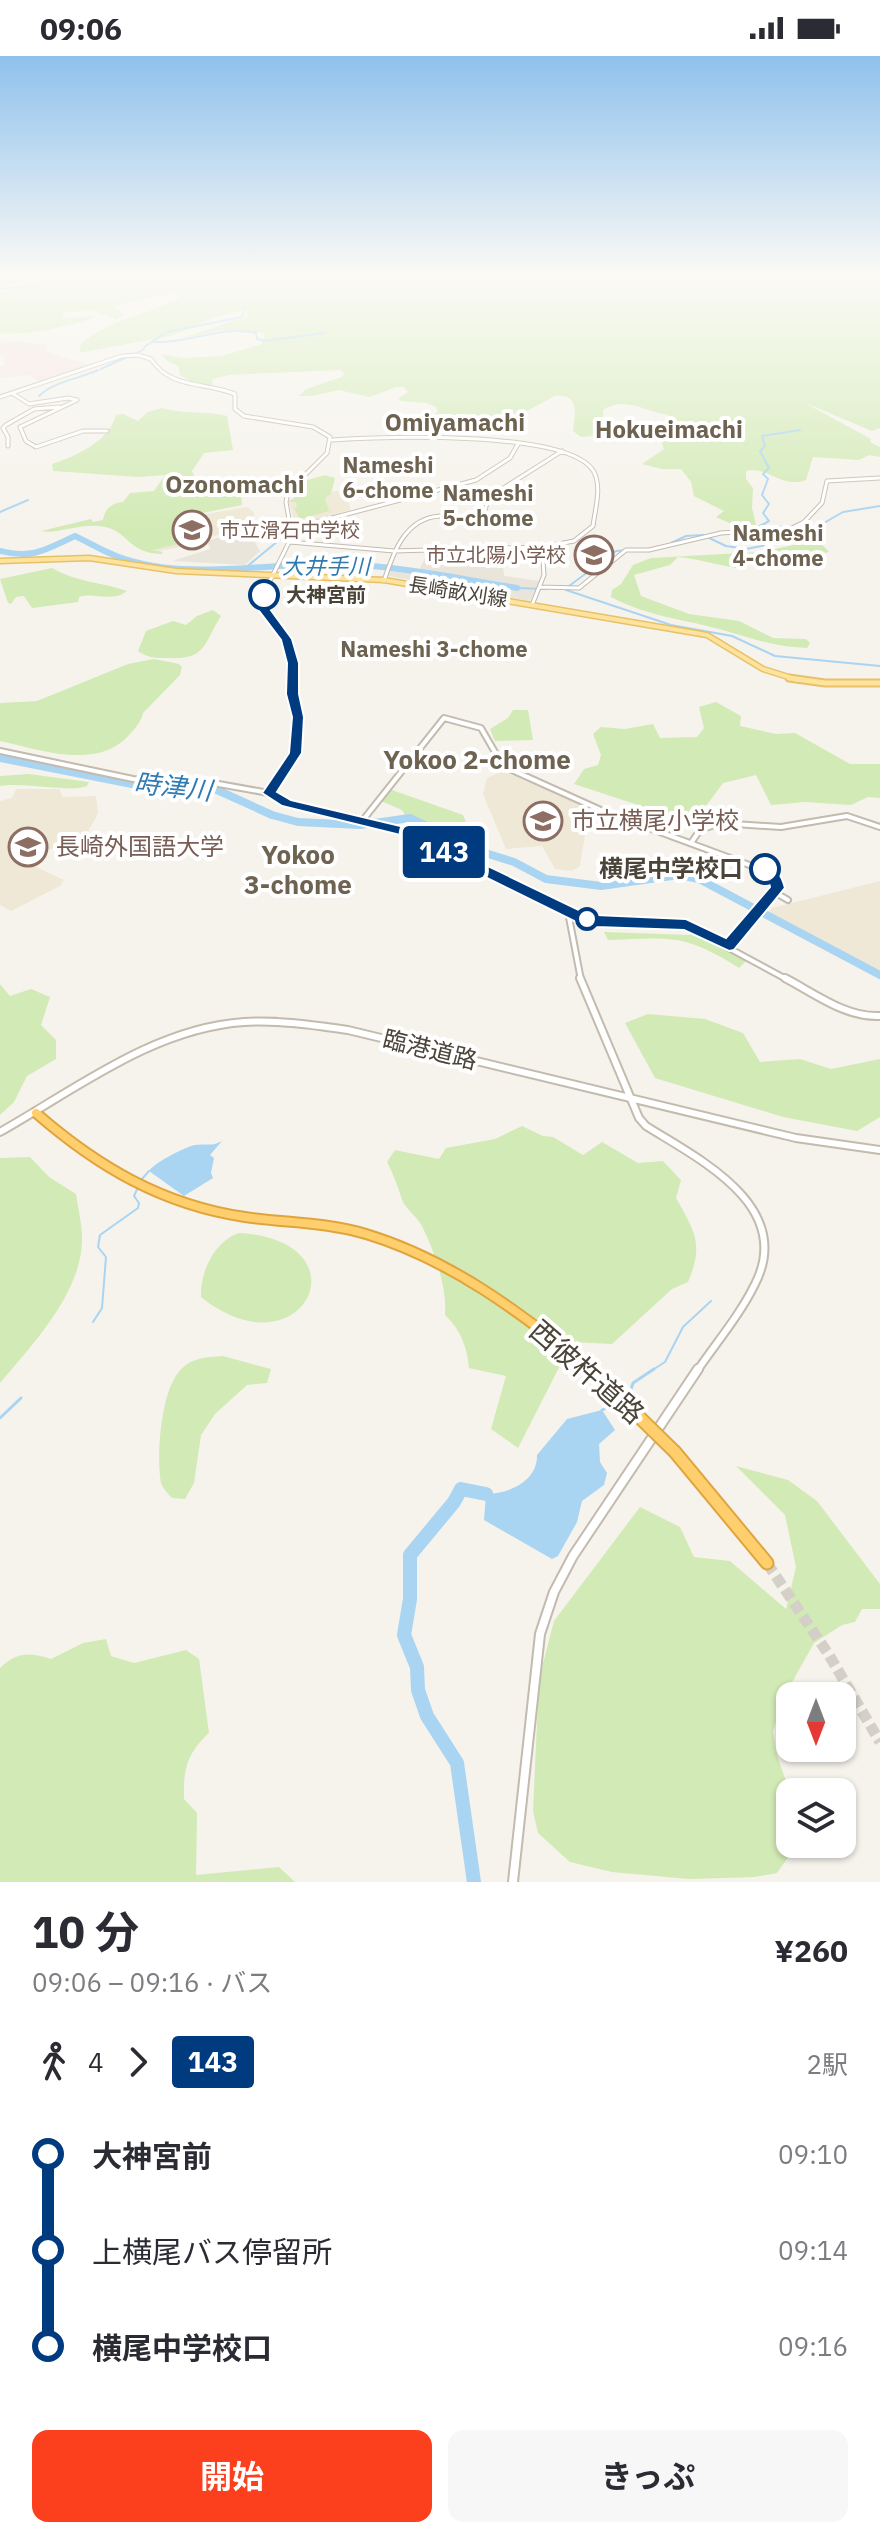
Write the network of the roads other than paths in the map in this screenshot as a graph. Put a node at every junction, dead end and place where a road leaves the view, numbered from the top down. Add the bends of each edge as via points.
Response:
1 (109, 360) edge
2 (152, 360) edge
3 (12, 393) junction
4 (0, 397) edge
5 (60, 408) junction
6 (107, 431) dead end
7 (332, 440) junction
8 (518, 444) junction
9 (8, 446) dead end
10 (562, 451) junction
11 (880, 478) edge
12 (294, 528) junction
13 (290, 542) junction
14 (542, 547) junction
15 (394, 551) junction
16 (0, 563) edge
17 (275, 572) junction
18 (384, 580) junction
19 (540, 589) junction
20 (533, 604) junction
21 (880, 683) edge
22 (0, 751) edge
23 (269, 793) junction
24 (365, 821) junction
25 (880, 827) edge
26 (691, 843) junction
27 (775, 892) junction
28 (788, 900) dead end
29 (568, 912) junction
30 (729, 946) junction
31 (880, 1016) edge
32 (633, 1099) junction
33 (36, 1113) junction
34 (0, 1132) edge
35 (880, 1150) edge
36 (767, 1563) tunnel mouth
37 (513, 1882) edge

1 - 3 street
2 - 7 street via 160,374 235,394 235,409 244,416 313,427
3 - 4 street
3 - 5 street via 29,404 77,400
5 - 6 street via 20,427 26,441 36,447 83,431
5 - 9 street via 34,409 6,425
7 - 8 street via 393,435
7 - 12 street via 323,457 288,491
8 - 10 street
8 - 12 street via 508,461 451,489
10 - 14 street via 596,475 593,526 574,541
10 - 15 street via 488,498 481,518 424,519
11 - 19 street via 828,480 822,503 792,528 623,551 584,585
12 - 13 street
13 - 15 street
13 - 17 street
14 - 15 street
14 - 19 street via 545,571
15 - 18 street
16 - 17 main road, 長崎畝刈線 via 89,558 176,571
17 - 18 main road, 長崎畝刈線
17 - 23 street via 259,603 287,639 298,717 296,753
18 - 20 main road, 長崎畝刈線
19 - 20 street
20 - 21 main road, 長崎畝刈線 via 721,640 791,679
22 - 23 street via 133,779 213,783
23 - 24 street via 287,803
24 - 26 street via 382,792 444,718 484,728 497,760 511,770
24 - 29 street via 404,832
25 - 26 street via 847,816 778,828 720,823 700,830
26 - 27 street via 765,869 775,877
27 - 28 street
27 - 30 street
29 - 30 street via 596,921 686,925
29 - 32 street via 586,996
30 - 31 street via 845,1010
32 - 33 street, 臨港道路 via 348,1030 260,1020 196,1030 146,1047
32 - 35 street, 臨港道路 via 796,1138
32 - 37 street via 646,1126 744,1195 765,1242 763,1267 554,1592 537,1654
33 - 34 street, 臨港道路
33 - 36 highway, 西彼杵道路, bridge via 89,1159 146,1192 193,1207 365,1234 470,1281 585,1364 675,1452

